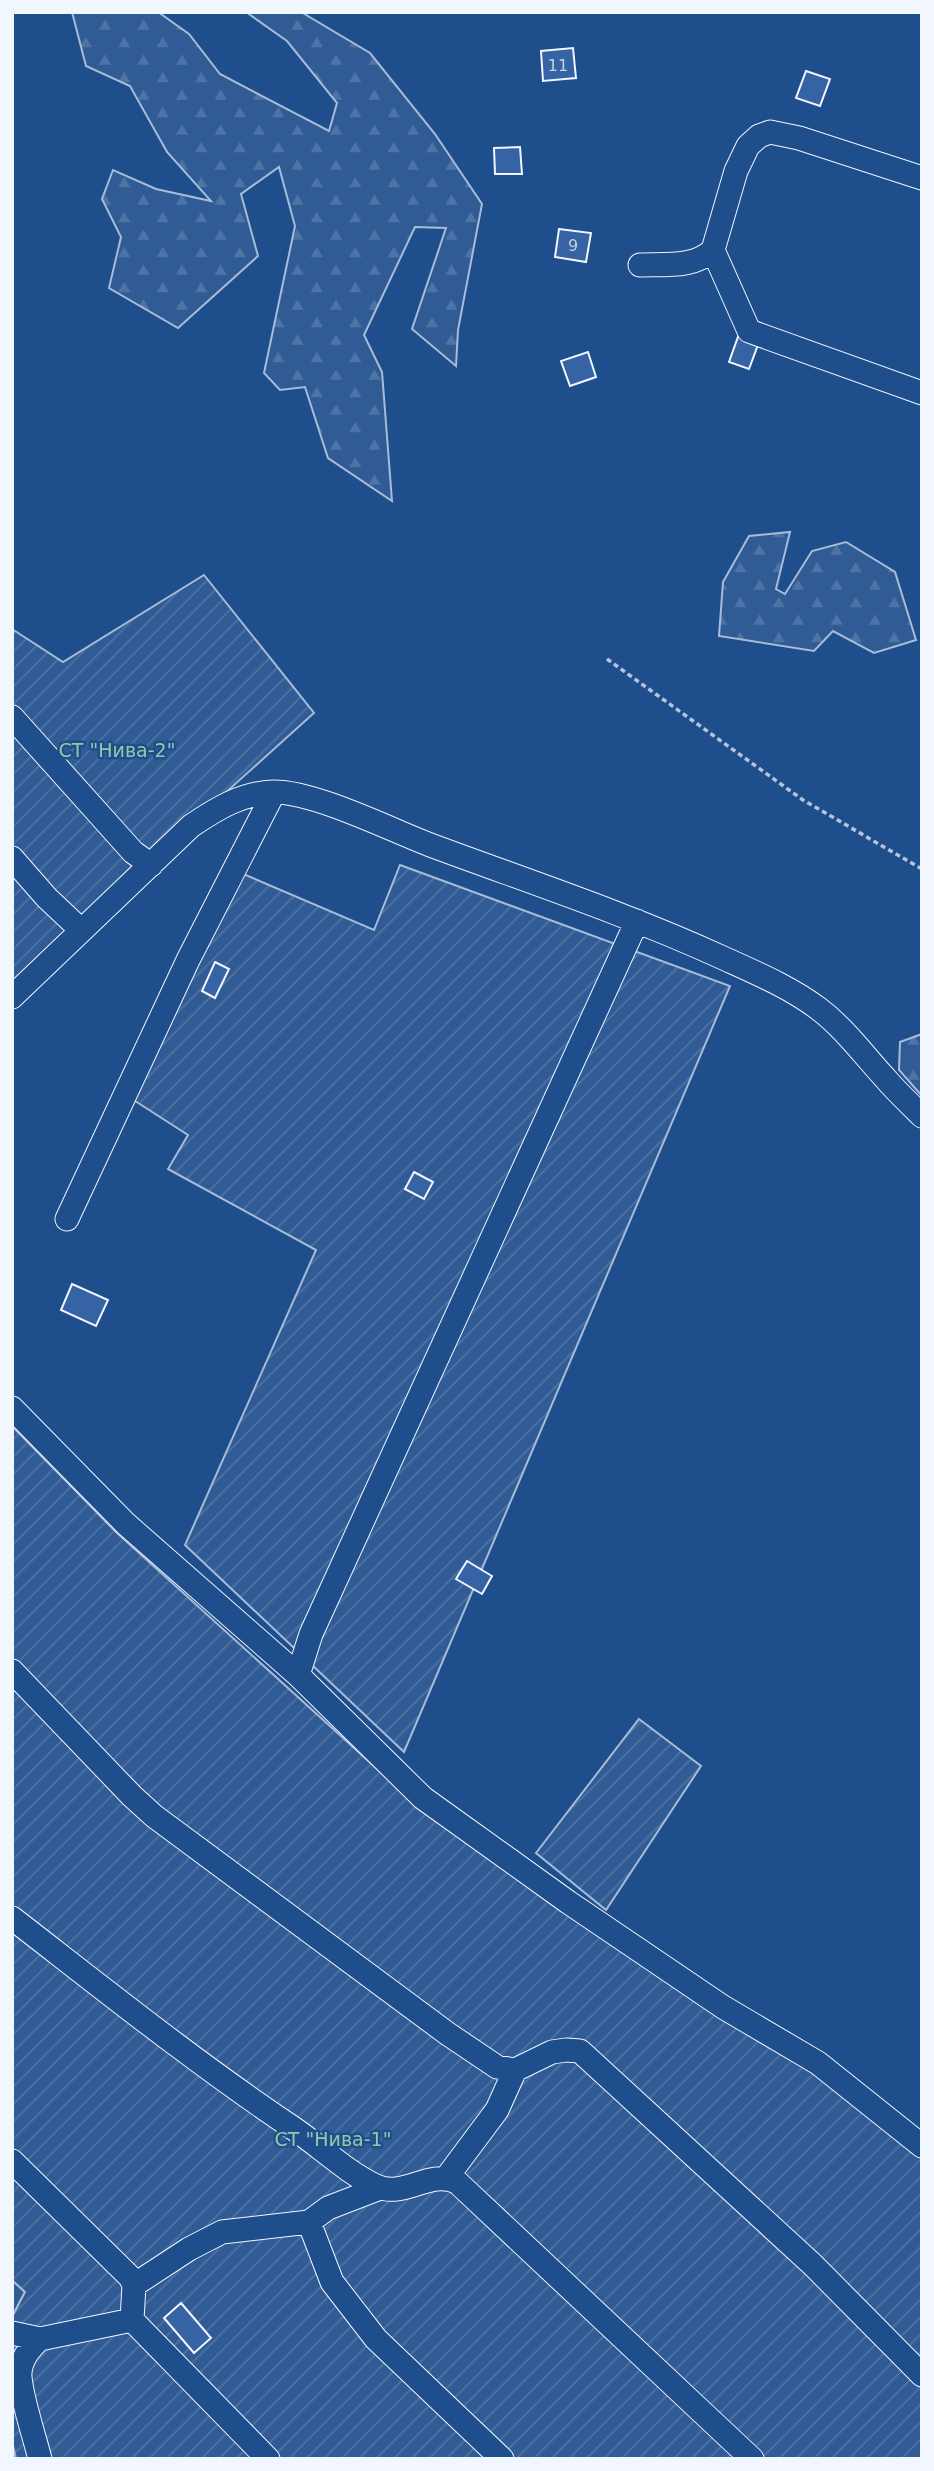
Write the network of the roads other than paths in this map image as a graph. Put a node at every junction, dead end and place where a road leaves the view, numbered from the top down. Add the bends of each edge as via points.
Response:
1 (922, 178) edge
2 (713, 250) junction
3 (640, 265) dead end
4 (922, 393) edge
5 (12, 717) edge
6 (274, 792) junction
7 (12, 858) edge
8 (151, 865) junction
9 (637, 920) junction
10 (81, 930) junction
11 (12, 997) edge
12 (922, 1116) edge
13 (67, 1219) dead end
14 (12, 1408) edge
15 (12, 1671) edge
16 (298, 1675) junction
17 (12, 1918) edge
18 (515, 2070) junction
19 (922, 2146) edge
20 (12, 2161) edge
21 (447, 2177) junction
22 (380, 2188) junction
23 (309, 2222) junction
24 (134, 2285) junction
25 (132, 2320) junction
26 (12, 2333) edge
27 (40, 2339) junction
28 (922, 2375) edge
29 (40, 2459) edge
30 (268, 2459) edge
31 (502, 2459) edge
32 (752, 2459) edge

1 - 2 street via 770,132 748,146
2 - 3 street via 690,263
2 - 4 street via 750,331
5 - 8 street via 133,852
6 - 8 street via 218,807
6 - 9 street via 317,801
6 - 13 street via 188,960
7 - 10 street
8 - 10 street
9 - 12 street via 770,980 818,1008
9 - 16 street via 311,1634
10 - 11 street
14 - 16 street via 126,1524
15 - 18 street via 154,1816 448,2034 496,2067
16 - 19 street via 423,1798 723,2007 818,2063
17 - 22 street via 220,2079
18 - 21 street via 497,2110
18 - 28 street via 552,2052 580,2051 813,2265
20 - 24 street
21 - 22 street via 391,2191
21 - 32 street
22 - 23 street via 328,2208
23 - 24 street via 222,2232
23 - 31 street via 332,2282 376,2339
24 - 25 street
25 - 27 street
25 - 30 street
26 - 27 street
27 - 29 street via 30,2347 20,2375

